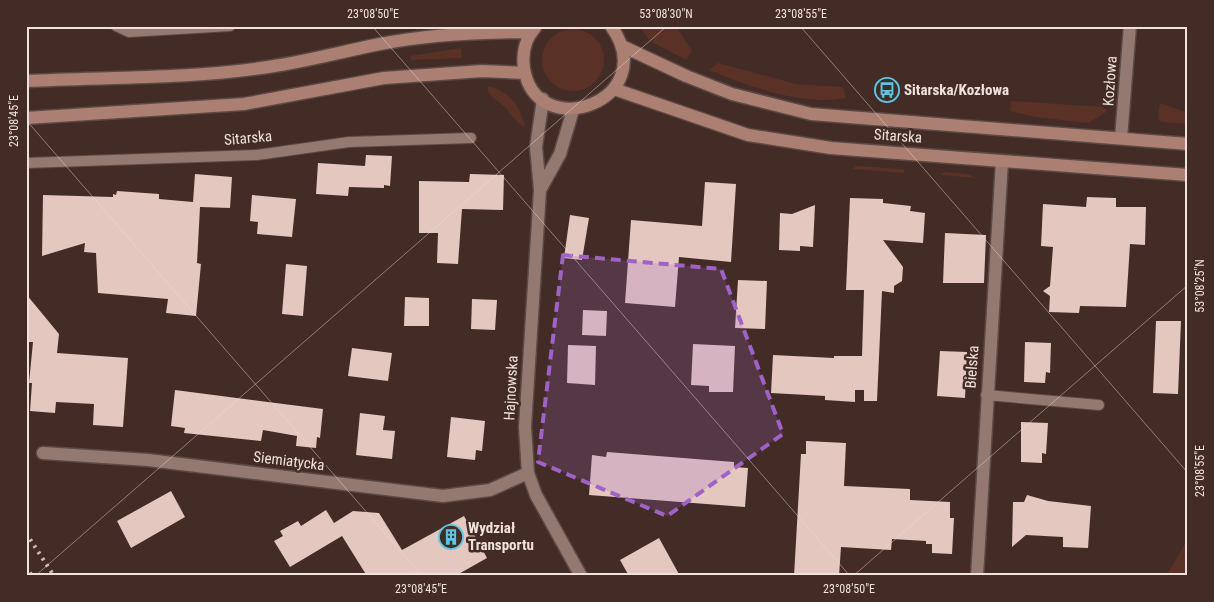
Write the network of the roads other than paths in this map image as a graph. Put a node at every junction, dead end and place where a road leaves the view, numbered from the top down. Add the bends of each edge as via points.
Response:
1 (116, 26) edge
2 (230, 26) edge
3 (612, 26) edge
4 (1130, 26) edge
5 (534, 29) edge
6 (622, 46) junction
7 (525, 73) junction
8 (26, 81) edge
9 (614, 89) junction
10 (543, 99) junction
11 (573, 110) junction
12 (26, 118) edge
13 (471, 138) dead end
14 (1121, 138) junction
15 (1188, 144) edge
16 (1002, 161) junction
17 (26, 163) edge
18 (1188, 175) edge
19 (540, 190) junction
20 (986, 396) junction
21 (1099, 405) dead end
22 (43, 453) dead end
23 (528, 473) junction
24 (581, 576) edge
25 (977, 576) edge

1 - 2 lane via 129,32
3 - 6 street
4 - 14 street, Kozłowa
5 - 7 street via 525,46
5 - 8 street via 431,36 260,68
6 - 9 street via 623,68
6 - 14 street, Sitarska via 732,94 811,114
7 - 10 street via 535,92
7 - 12 street via 482,71 403,76 244,104
9 - 11 street via 603,100
9 - 16 street, Sitarska via 748,135 831,148
10 - 11 street via 557,107
10 - 19 street, Hajnowska via 536,147
11 - 19 street, Hajnowska via 560,154
13 - 17 lane, Sitarska via 349,142 257,155
14 - 15 street, Sitarska
16 - 18 street, Sitarska
16 - 20 street, Bielska
19 - 23 street, Hajnowska via 525,427
20 - 21 lane
20 - 25 street, Bielska
22 - 23 street, Siemiatycka via 148,460 443,496 490,490
23 - 24 street, Hajnowska via 536,495

